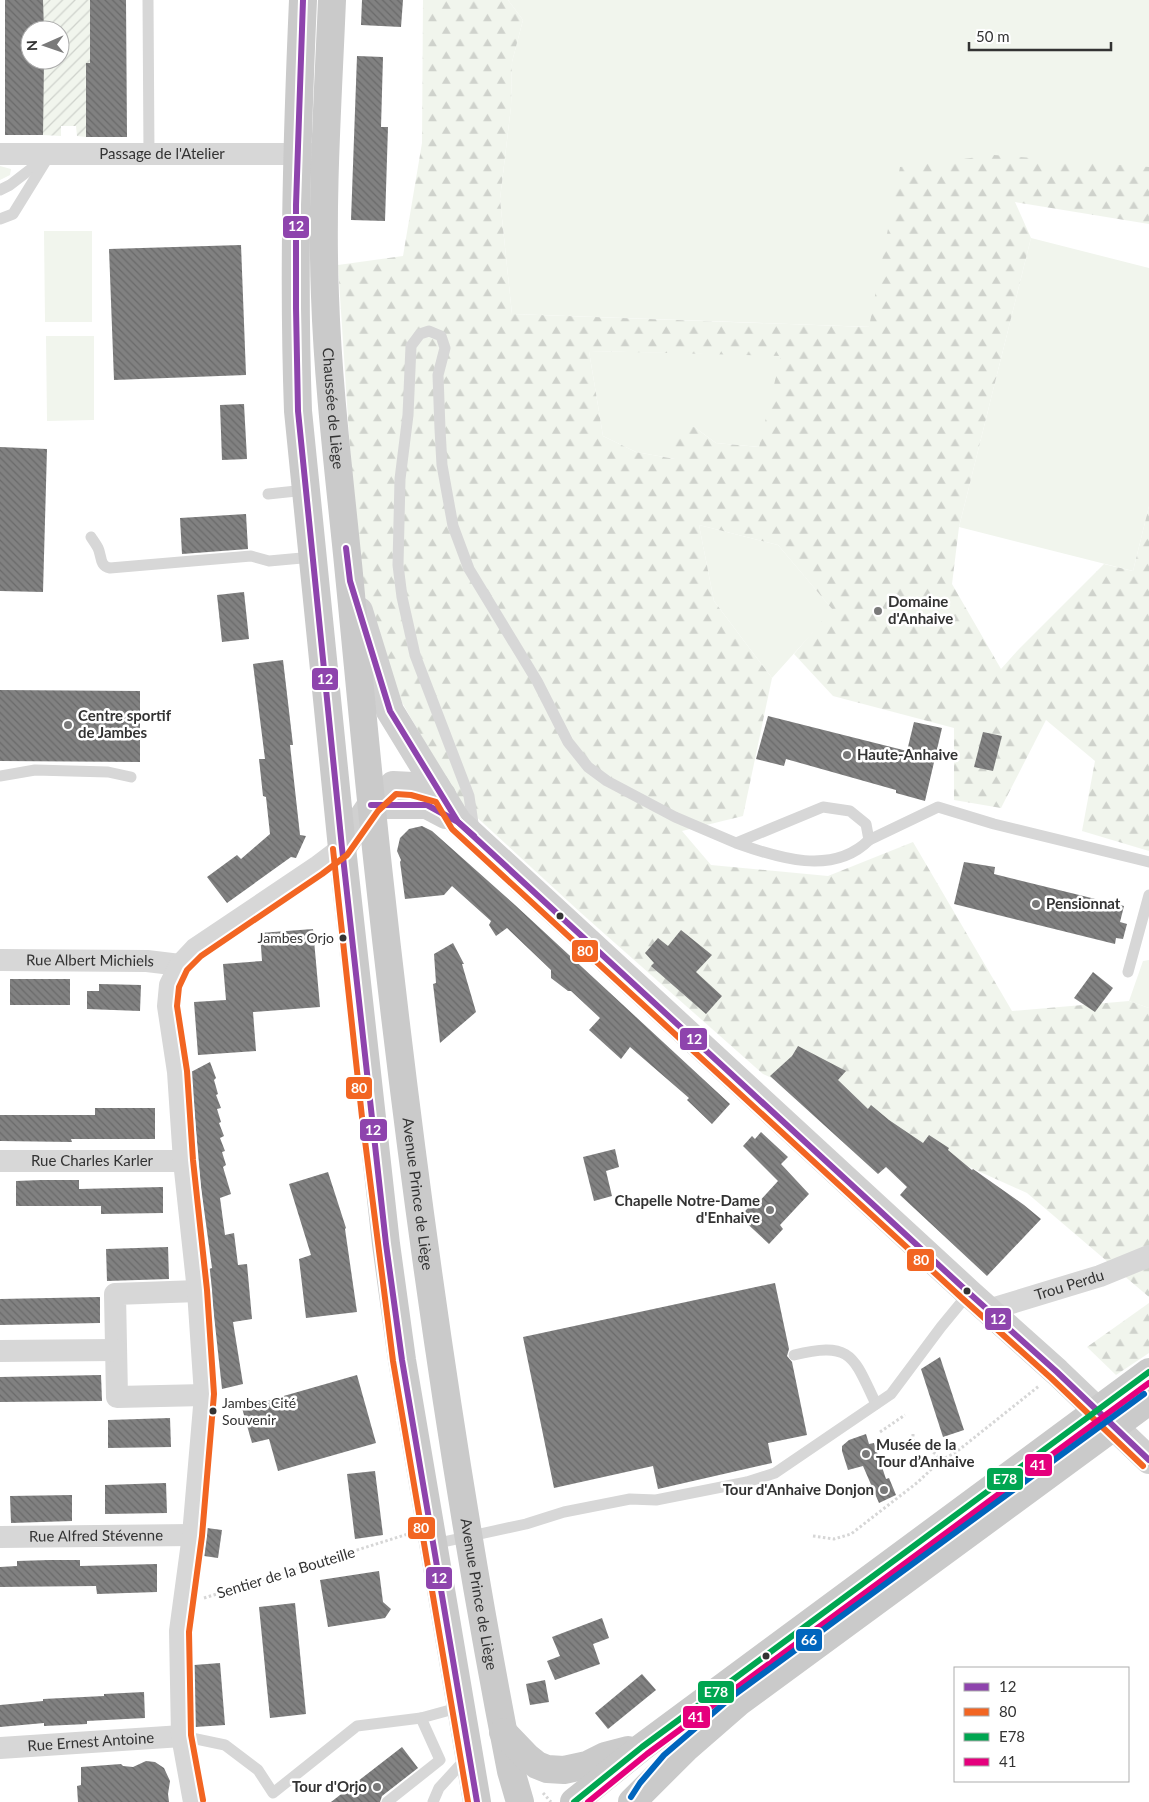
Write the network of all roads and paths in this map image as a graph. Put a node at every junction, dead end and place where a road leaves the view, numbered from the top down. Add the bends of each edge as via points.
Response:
1 (148, 0) edge
2 (303, 0) edge
3 (332, 0) edge
4 (0, 154) edge
5 (50, 154) junction
6 (149, 154) junction
7 (297, 154) junction
8 (325, 155) junction
9 (5, 187) edge
10 (0, 219) edge
11 (306, 490) junction
12 (268, 494) dead end
13 (91, 537) dead end
14 (313, 557) junction
15 (350, 581) junction
16 (0, 776) edge
17 (131, 777) dead end
18 (442, 795) junction
19 (371, 805) junction
20 (467, 830) junction
21 (869, 840) junction
22 (736, 843) junction
23 (342, 848) junction
24 (1149, 862) edge
25 (1149, 895) edge
26 (0, 960) edge
27 (180, 965) junction
28 (1128, 972) dead end
29 (0, 1161) edge
30 (184, 1161) junction
31 (1149, 1256) edge
32 (198, 1291) junction
33 (979, 1302) junction
34 (116, 1350) junction
35 (0, 1351) edge
36 (794, 1355) dead end
37 (1057, 1372) junction
38 (1143, 1385) edge
39 (205, 1395) junction
40 (876, 1404) junction
41 (905, 1415) dead end
42 (880, 1432) dead end
43 (913, 1434) dead end
44 (1066, 1448) junction
45 (941, 1460) junction
46 (1149, 1460) edge
47 (193, 1535) junction
48 (813, 1536) dead end
49 (0, 1537) edge
50 (468, 1537) junction
51 (423, 1538) junction
52 (182, 1605) junction
53 (461, 1707) junction
54 (421, 1718) junction
55 (503, 1732) junction
56 (182, 1736) junction
57 (467, 1742) junction
58 (642, 1747) junction
59 (0, 1748) edge
60 (473, 1775) junction
61 (530, 1796) edge
62 (638, 1798) edge
63 (194, 1802) edge
64 (387, 1802) edge
65 (433, 1802) edge
66 (477, 1802) edge
67 (486, 1802) edge
68 (551, 1802) edge
69 (574, 1802) edge

1 - 6 lane
2 - 7 main road
3 - 8 main road, Chaussée de Liège
4 - 5 street, Passage de l'Atelier
5 - 6 street, Passage de l'Atelier
5 - 9 lane
5 - 10 lane via 13,214
6 - 7 street, Passage de l'Atelier
7 - 8 street, Passage de l'Atelier
7 - 11 main road via 296,346 298,411
8 - 15 main road, Chaussée de Liège via 324,292 328,373
11 - 12 lane
11 - 14 main road
13 - 14 lane via 102,563 110,568 251,556 269,561
14 - 23 main road
15 - 18 street, Chaussée de Liège via 390,711
15 - 19 main road, Avenue Prince de Liège
16 - 17 lane via 35,770 108,772
18 - 19 street via 414,786 393,786
18 - 20 street, Chaussée de Liège
19 - 20 street, Chaussée de Liège via 427,806
19 - 23 street
19 - 50 main road, Avenue Prince de Liège via 426,1269
20 - 22 lane via 469,796 415,655 398,565 400,479 408,416 411,346 420,334 429,331 441,336 445,348 438,375 440,429 442,465 453,526 468,569 537,681 568,742 588,767 607,781 675,817
20 - 33 street, Chaussée de Liège
21 - 22 lane via 860,849 836,859 801,862 770,856
21 - 22 lane via 866,824 850,810 823,807
21 - 24 lane via 938,807
23 - 27 street via 195,949
23 - 51 main road
25 - 28 lane
26 - 27 street, Rue Albert Michiels via 147,961
27 - 30 street via 170,985 168,1006 178,1072
29 - 30 street, Rue Charles Karler
30 - 32 street
31 - 33 street, Trou Perdu via 1100,1276
32 - 34 street via 115,1294
32 - 39 street
33 - 37 street, Chaussée de Liège
33 - 40 lane via 941,1327 891,1394
34 - 35 street
34 - 39 street via 117,1398
36 - 40 lane via 828,1349 848,1355
37 - 45 path via 955,1453
37 - 46 street, Chaussée de Liège
38 - 44 main road
39 - 47 street
40 - 50 lane via 775,1473 747,1482 656,1500 630,1499 564,1512
41 - 42 path
43 - 45 path via 915,1448 926,1448
44 - 58 main road
44 - 62 main road via 739,1702 684,1749
45 - 48 path via 851,1534 834,1539
47 - 49 street, Rue Alfred Stévenne
47 - 52 street
50 - 51 lane
50 - 55 main road, Avenue Prince de Liège
51 - 52 path, Sentier de la Bouteille via 390,1540
51 - 53 main road
52 - 56 street
53 - 54 lane
53 - 57 main road
54 - 56 lane via 357,1726 273,1793 258,1770 225,1745
54 - 64 lane via 440,1760
55 - 58 main road via 527,1757 547,1769 564,1770 587,1765 605,1756
55 - 61 main road, Avenue Prince de Liège via 511,1771
56 - 59 street, Rue Ernest Antoine
56 - 63 street
57 - 60 main road
57 - 65 lane via 461,1764 439,1788
58 - 69 main road
60 - 66 main road
60 - 67 main road
61 - 68 path

